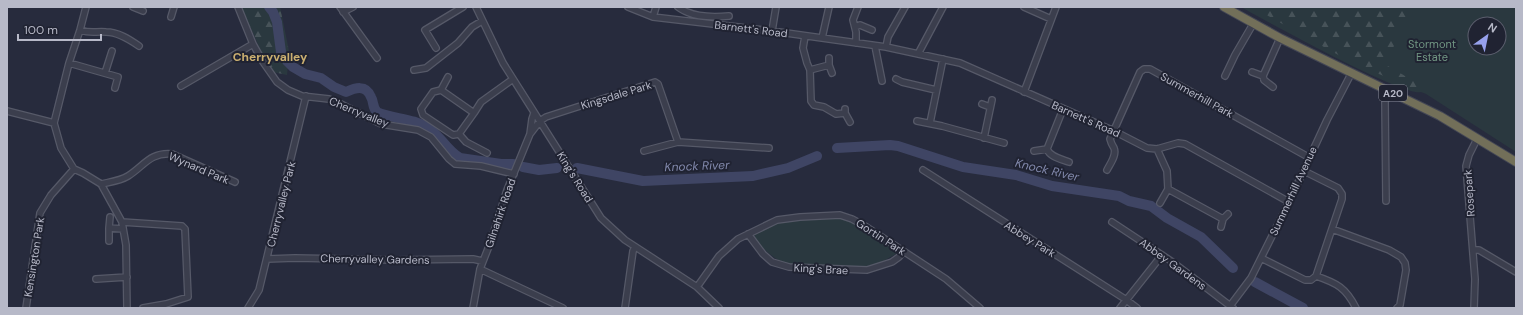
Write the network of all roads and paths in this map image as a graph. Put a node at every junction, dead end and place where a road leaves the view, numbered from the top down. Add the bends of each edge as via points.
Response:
1 (86, 7) edge
2 (134, 7) edge
3 (174, 7) edge
4 (238, 7) edge
5 (353, 7) edge
6 (463, 7) edge
7 (476, 7) edge
8 (628, 7) edge
9 (656, 7) edge
10 (678, 7) edge
11 (776, 7) edge
12 (828, 7) edge
13 (858, 7) edge
14 (905, 7) edge
15 (943, 7) edge
16 (1024, 7) edge
17 (1056, 7) edge
18 (1224, 7) edge
19 (342, 9) edge
20 (143, 11) dead end
21 (729, 16) dead end
22 (171, 17) dead end
23 (653, 17) junction
24 (1051, 19) junction
25 (482, 20) junction
26 (1253, 24) junction
27 (855, 27) junction
28 (80, 30) junction
29 (872, 30) dead end
30 (772, 31) junction
31 (805, 36) junction
32 (822, 38) junction
33 (1280, 38) junction
34 (856, 43) junction
35 (253, 44) junction
36 (139, 46) dead end
37 (875, 46) junction
38 (886, 47) junction
39 (436, 48) dead end
40 (112, 51) dead end
41 (918, 54) junction
42 (377, 58) dead end
43 (829, 58) dead end
44 (943, 59) junction
45 (69, 63) junction
46 (829, 66) junction
47 (414, 70) dead end
48 (810, 70) junction
49 (1252, 72) dead end
50 (105, 73) junction
51 (832, 73) dead end
52 (1351, 74) junction
53 (1225, 76) dead end
54 (1263, 76) junction
55 (448, 77) dead end
56 (513, 79) junction
57 (896, 79) dead end
58 (882, 81) dead end
59 (182, 86) dead end
60 (1273, 87) dead end
61 (115, 88) dead end
62 (441, 90) junction
63 (936, 90) junction
64 (1388, 91) junction
65 (1024, 92) junction
66 (306, 96) junction
67 (992, 100) dead end
68 (982, 104) dead end
69 (990, 107) junction
70 (1063, 109) junction
71 (7, 111) edge
72 (474, 113) junction
73 (534, 113) junction
74 (540, 121) junction
75 (917, 121) dead end
76 (850, 122) dead end
77 (54, 123) junction
78 (930, 123) junction
79 (1114, 130) junction
80 (459, 134) junction
81 (530, 134) junction
82 (984, 138) junction
83 (1477, 138) junction
84 (678, 142) junction
85 (1004, 143) dead end
86 (769, 148) dead end
87 (1047, 149) junction
88 (1157, 149) junction
89 (1034, 150) dead end
90 (644, 151) dead end
91 (487, 153) dead end
92 (1310, 158) junction
93 (1069, 162) dead end
94 (1516, 162) edge
95 (74, 169) junction
96 (922, 170) dead end
97 (1107, 170) dead end
98 (1304, 171) junction
99 (514, 174) junction
100 (235, 182) dead end
101 (101, 184) junction
102 (1168, 189) junction
103 (1386, 201) dead end
104 (1289, 202) junction
105 (1160, 203) dead end
106 (1228, 214) dead end
107 (110, 217) dead end
108 (1222, 219) junction
109 (122, 222) junction
110 (1112, 222) dead end
111 (1221, 227) dead end
112 (109, 228) junction
113 (123, 229) junction
114 (1332, 229) junction
115 (748, 234) junction
116 (109, 241) dead end
117 (635, 247) junction
118 (1474, 250) junction
119 (903, 252) junction
120 (1162, 255) junction
121 (1261, 258) junction
122 (267, 259) junction
123 (482, 261) junction
124 (480, 269) junction
125 (1516, 272) edge
126 (1316, 276) junction
127 (127, 277) junction
128 (96, 279) dead end
129 (697, 287) junction
130 (1126, 300) junction
131 (1232, 307) edge
132 (26, 308) edge
133 (127, 308) edge
134 (142, 308) edge
135 (248, 308) edge
136 (473, 308) edge
137 (563, 308) edge
138 (625, 308) edge
139 (719, 308) edge
140 (980, 308) edge
141 (1120, 308) edge
142 (1137, 308) edge
143 (1356, 308) edge
144 (1398, 308) edge
145 (1474, 308) edge

1 - 28 street
2 - 20 street
3 - 22 street
4 - 35 street, Cherryvalley
5 - 19 street
6 - 39 street via 425,30
7 - 25 street, King's Road
8 - 23 street, Barnett's Road
9 - 23 street
10 - 21 street via 697,14
11 - 30 street
12 - 32 street
13 - 27 street via 853,20
14 - 38 street via 888,37
15 - 41 street
16 - 24 street
17 - 24 street
18 - 26 highway, A20
19 - 42 street
23 - 30 street, Barnett's Road
24 - 65 street
25 - 47 street via 472,27 458,44 426,68
25 - 56 street, King's Road via 497,53
26 - 33 highway, A20
26 - 53 street
27 - 29 street via 860,25
27 - 34 street
28 - 36 street via 91,33 111,32
28 - 45 street
30 - 31 street, Barnett's Road
31 - 32 street, Barnett's Road
31 - 48 street via 803,48
32 - 34 street, Barnett's Road
33 - 52 highway, A20
33 - 54 street
34 - 37 street, Barnett's Road
35 - 59 street
35 - 66 street, Cherryvalley via 277,82 288,90
37 - 38 street, Barnett's Road
37 - 58 street
38 - 41 street, Barnett's Road
40 - 50 street
41 - 44 street, Barnett's Road
43 - 46 street
44 - 63 street
44 - 65 street, Barnett's Road via 960,63
45 - 50 street
45 - 77 street
46 - 48 street
46 - 51 street
48 - 76 street via 811,101 814,105 836,114 845,111
49 - 54 street
50 - 61 street via 118,77
52 - 64 highway, A20
52 - 92 street, Summerhill Avenue
54 - 60 street
55 - 62 street
56 - 72 street via 481,102
56 - 73 street, King's Road
57 - 63 street via 902,85
62 - 72 street
62 - 80 street via 433,92 423,105 422,115 453,135
63 - 78 street
64 - 83 highway, A20 via 1440,116
64 - 103 street via 1385,102
65 - 70 street, Barnett's Road
66 - 99 street, Cherryvalley via 329,99 382,124 418,130 431,137 455,164 481,166
66 - 122 street, Cherryvalley Park
67 - 69 street
68 - 69 street
69 - 82 street
70 - 79 street, Barnett's Road
70 - 87 street
71 - 77 street
72 - 80 street
73 - 74 street, King's Road
73 - 81 street
74 - 81 street, Gilnahirk Road
74 - 84 street, Kingsdale Park via 655,82 658,84
74 - 117 street, King's Road via 601,218
75 - 78 street
77 - 95 street via 61,148
78 - 82 street
79 - 88 street, Barnett's Road via 1147,148
79 - 92 street, Summerhill Park via 1140,72 1150,69
79 - 97 street via 1110,139 1115,155
80 - 91 street via 466,142
81 - 99 street, Gilnahirk Road
82 - 85 street
83 - 94 highway, A20
83 - 118 street, Rosepark via 1466,166
84 - 86 street
84 - 90 street
87 - 89 street
87 - 93 street via 1052,155
88 - 102 street via 1167,171
88 - 104 street via 1178,143 1185,144
92 - 98 street, Summerhill Avenue
95 - 101 street
95 - 132 street, Kensington Park via 51,195 40,213
96 - 130 street, Abbey Park
98 - 104 street, Summerhill Avenue
98 - 114 street via 1338,188 1342,194
99 - 123 street, Gilnahirk Road
100 - 101 street, Wynard Park via 165,153 147,160 129,176
101 - 109 street
102 - 105 street
102 - 108 street
104 - 121 street, Summerhill Avenue
106 - 108 street
107 - 112 street
108 - 111 street
109 - 113 street
109 - 134 street via 182,226 185,229 188,297
110 - 120 street, Abbey Gardens
112 - 113 street
112 - 116 street
113 - 127 street
114 - 126 street
114 - 144 street via 1401,257 1406,270
115 - 119 street, Gortin Park via 777,220 840,215 852,218
115 - 119 street, King's Brae via 772,262 789,267 867,270 892,262
115 - 129 street, Gortin Park via 719,256
117 - 129 street, King's Road
117 - 138 street
118 - 125 street via 1479,250
118 - 145 street, Rosepark
119 - 140 street, Gortin Park via 946,279
120 - 130 street
120 - 131 street, Abbey Gardens
121 - 126 street via 1305,280 1311,280
121 - 131 street, Summerhill Avenue
122 - 123 street, Cherryvalley Gardens
122 - 135 street, Cherryvalley Park via 259,290
123 - 124 street, Gilnahirk Road
124 - 136 street, Gilnahirk Road
124 - 137 street
126 - 143 street via 1334,282 1346,291
127 - 128 street
127 - 133 street
129 - 139 street, King's Road
130 - 141 street
130 - 142 street, Abbey Park

